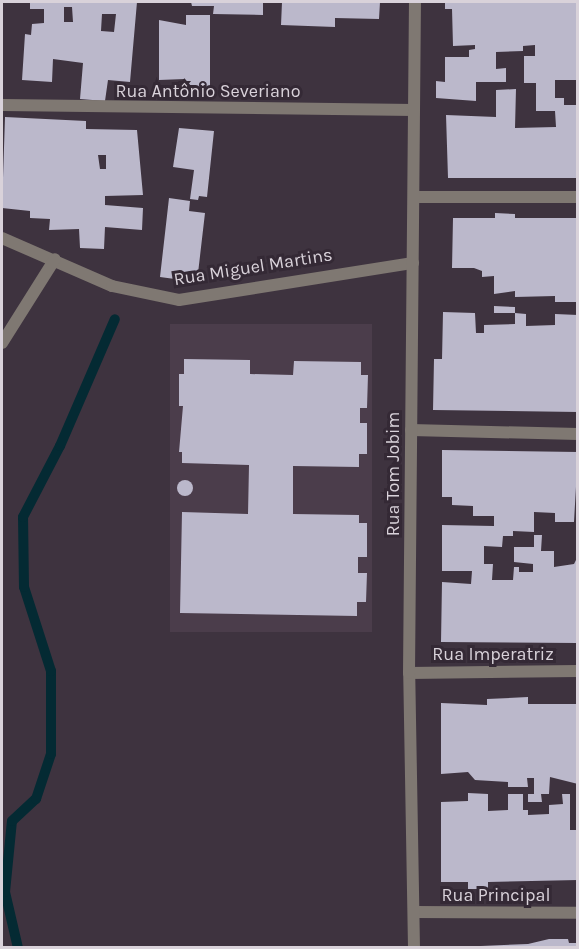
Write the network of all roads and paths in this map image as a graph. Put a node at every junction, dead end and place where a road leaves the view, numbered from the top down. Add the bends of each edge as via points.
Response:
1 (415, 2) edge
2 (2, 105) edge
3 (414, 110) junction
4 (414, 197) junction
5 (578, 197) edge
6 (2, 238) edge
7 (55, 259) junction
8 (413, 263) junction
9 (2, 343) edge
10 (411, 430) junction
11 (578, 434) edge
12 (578, 672) edge
13 (409, 673) junction
14 (414, 912) junction
15 (578, 913) edge
16 (414, 948) edge

1 - 3 street, Rua Tom Jobim
2 - 3 street, Rua Antônio Severiano
3 - 4 street, Rua Tom Jobim
4 - 5 street
4 - 8 street, Rua Tom Jobim
6 - 7 street, Rua Miguel Martins
7 - 8 street, Rua Miguel Martins via 112,286 179,300
7 - 9 street
8 - 10 street, Rua Tom Jobim
10 - 11 street
10 - 13 street, Rua Tom Jobim
12 - 13 street, Rua Imperatriz
13 - 14 street, Rua Tom Jobim
14 - 15 street, Rua Principal
14 - 16 street, Rua Tom Jobim

